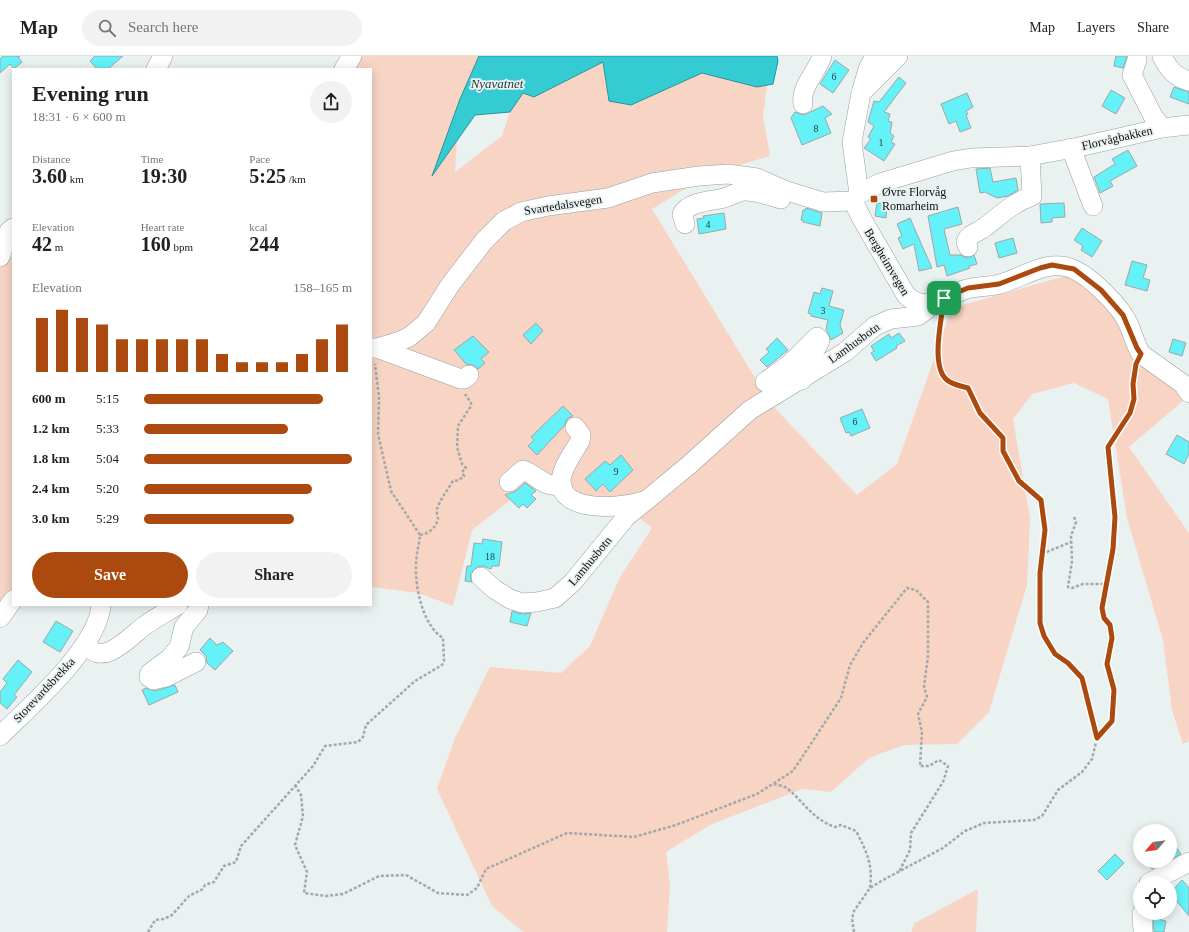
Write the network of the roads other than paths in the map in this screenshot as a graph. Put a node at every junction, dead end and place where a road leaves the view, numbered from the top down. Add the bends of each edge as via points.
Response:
1 (163, 56) edge
2 (352, 56) edge
3 (822, 56) edge
4 (875, 56) edge
5 (898, 56) edge
6 (1162, 56) edge
7 (1137, 60) dead end
8 (157, 68) edge
9 (345, 68) edge
10 (1189, 81) edge
11 (861, 93) junction
12 (803, 104) dead end
13 (1189, 125) edge
14 (1162, 128) junction
15 (1071, 148) junction
16 (1030, 156) junction
17 (804, 197) junction
18 (856, 197) junction
19 (1093, 206) dead end
20 (685, 224) dead end
21 (12, 229) edge
22 (968, 247) dead end
23 (12, 254) edge
24 (0, 259) edge
25 (936, 301) junction
26 (374, 351) edge
27 (461, 376) road end
28 (802, 380) junction
29 (765, 382) dead end
30 (1189, 393) edge
31 (575, 427) dead end
32 (509, 482) dead end
33 (562, 484) junction
34 (648, 499) junction
35 (481, 577) dead end
36 (12, 601) edge
37 (101, 606) edge
38 (175, 606) edge
39 (199, 606) edge
40 (160, 612) edge
41 (0, 618) edge
42 (86, 643) junction
43 (196, 662) dead end
44 (0, 736) edge
45 (1189, 862) edge
46 (1162, 876) edge
47 (1142, 920) edge
48 (1143, 932) edge

1 - 8 street
2 - 9 street
3 - 12 street via 803,93
4 - 11 street, Bergheimvegen
5 - 11 street
6 - 10 street via 1169,70
7 - 14 street, Florvågbakken via 1132,75
11 - 18 street, Bergheimvegen via 852,142
13 - 14 street, Florvågbakken
14 - 15 street, Florvågbakken
15 - 16 street, Florvågbakken
15 - 19 street, Florvågbakken
16 - 18 street, Florvågbakken via 953,160 888,180
16 - 22 street via 1032,196 1012,205 984,228 969,236 966,242
17 - 18 street, Svartedalsvegen via 823,202
17 - 20 street, Svartedalsvegen via 791,201 740,192 690,206 682,214
17 - 26 street, Svartedalsvegen via 748,176 714,175 652,183 608,198 521,212 504,221 484,241 450,285 426,323 409,337
18 - 25 street, Bergheimvegen via 862,219 906,295 916,303
21 - 24 street
23 - 24 street
25 - 28 street, Lamhusbotn via 918,316 891,319 875,326 845,352
25 - 30 street via 968,288 999,284 1052,265 1074,269 1116,306 1128,322 1141,354 1183,384
26 - 27 street
28 - 29 street, Lamhusbotn via 802,371 819,343 817,337 791,363
28 - 34 street, Lamhusbotn via 744,415
31 - 33 street via 580,432 580,441 562,476
32 - 33 street via 523,470 553,486
33 - 34 street, Lamhusbotn via 570,498 602,508 628,505
34 - 35 street, Lamhusbotn via 626,517 573,582 555,598 537,602 510,599 494,590
36 - 41 street
37 - 42 street, Storevardsbrekka via 98,620
38 - 40 street
39 - 43 street via 184,627 178,647 170,658 150,673 149,677 153,680 166,677
40 - 42 street via 128,640 106,652 97,653
42 - 44 street, Storevardsbrekka via 44,694
45 - 46 street
47 - 48 street

